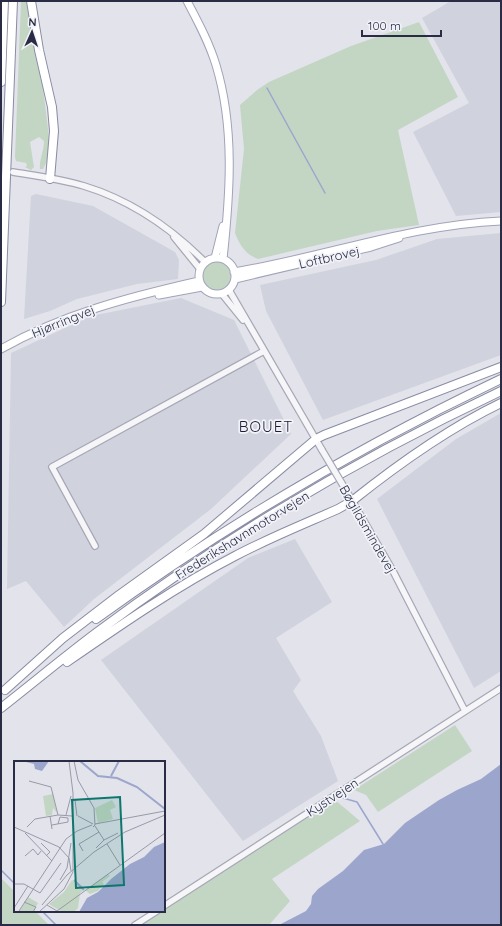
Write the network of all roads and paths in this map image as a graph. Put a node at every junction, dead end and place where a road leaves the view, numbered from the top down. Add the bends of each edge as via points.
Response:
1 (4, 1) edge
2 (13, 1) edge
3 (31, 1) edge
4 (187, 1) edge
5 (1, 82) edge
6 (13, 172) dead end
7 (50, 179) junction
8 (501, 220) edge
9 (422, 231) junction
10 (171, 233) junction
11 (219, 258) junction
12 (205, 262) junction
13 (200, 269) junction
14 (234, 272) junction
15 (235, 279) junction
16 (200, 284) junction
17 (229, 290) junction
18 (222, 294) junction
19 (1, 302) edge
20 (250, 328) junction
21 (1, 349) edge
22 (264, 351) junction
23 (501, 367) edge
24 (501, 379) edge
25 (501, 391) edge
26 (501, 402) edge
27 (316, 439) junction
28 (352, 501) junction
29 (95, 546) dead end
30 (501, 688) edge
31 (3, 692) edge
32 (1, 708) edge
33 (465, 711) junction
34 (165, 905) edge
35 (155, 912) edge
36 (135, 925) edge

1 - 5 highway
2 - 19 highway
3 - 7 highway via 52,107 54,131
4 - 11 main road via 202,28 216,64 224,96 229,134 227,209
6 - 7 street
7 - 10 street via 114,197
8 - 9 main road, Loftbrovej
9 - 14 main road, Loftbrovej via 375,239
9 - 15 main road, Loftbrovej via 371,247
10 - 12 street
10 - 13 street
11 - 12 main road
11 - 14 main road via 230,264
12 - 13 main road
13 - 16 main road
14 - 15 main road
15 - 17 main road
16 - 18 main road via 211,294
16 - 21 main road, Hjørringvej via 92,308 62,319
17 - 18 main road
17 - 20 street, Bøgildsmindevej
18 - 20 street, Bøgildsmindevej
20 - 22 street, Bøgildsmindevej
22 - 27 street, Bøgildsmindevej
22 - 29 street via 52,467
23 - 27 highway
24 - 31 highway, Frederikshavnmotorvejen via 286,493 214,538 116,604
25 - 32 highway, Frederikshavnmotorvejen via 350,469 210,553 97,633
26 - 28 highway via 428,446
27 - 28 street, Bøgildsmindevej, bridge
27 - 31 highway via 204,534 63,638
28 - 32 highway via 236,555 200,575 102,638
28 - 33 street, Bøgildsmindevej via 393,571
30 - 33 street, Kystvejen
33 - 34 street, Kystvejen
35 - 36 street

